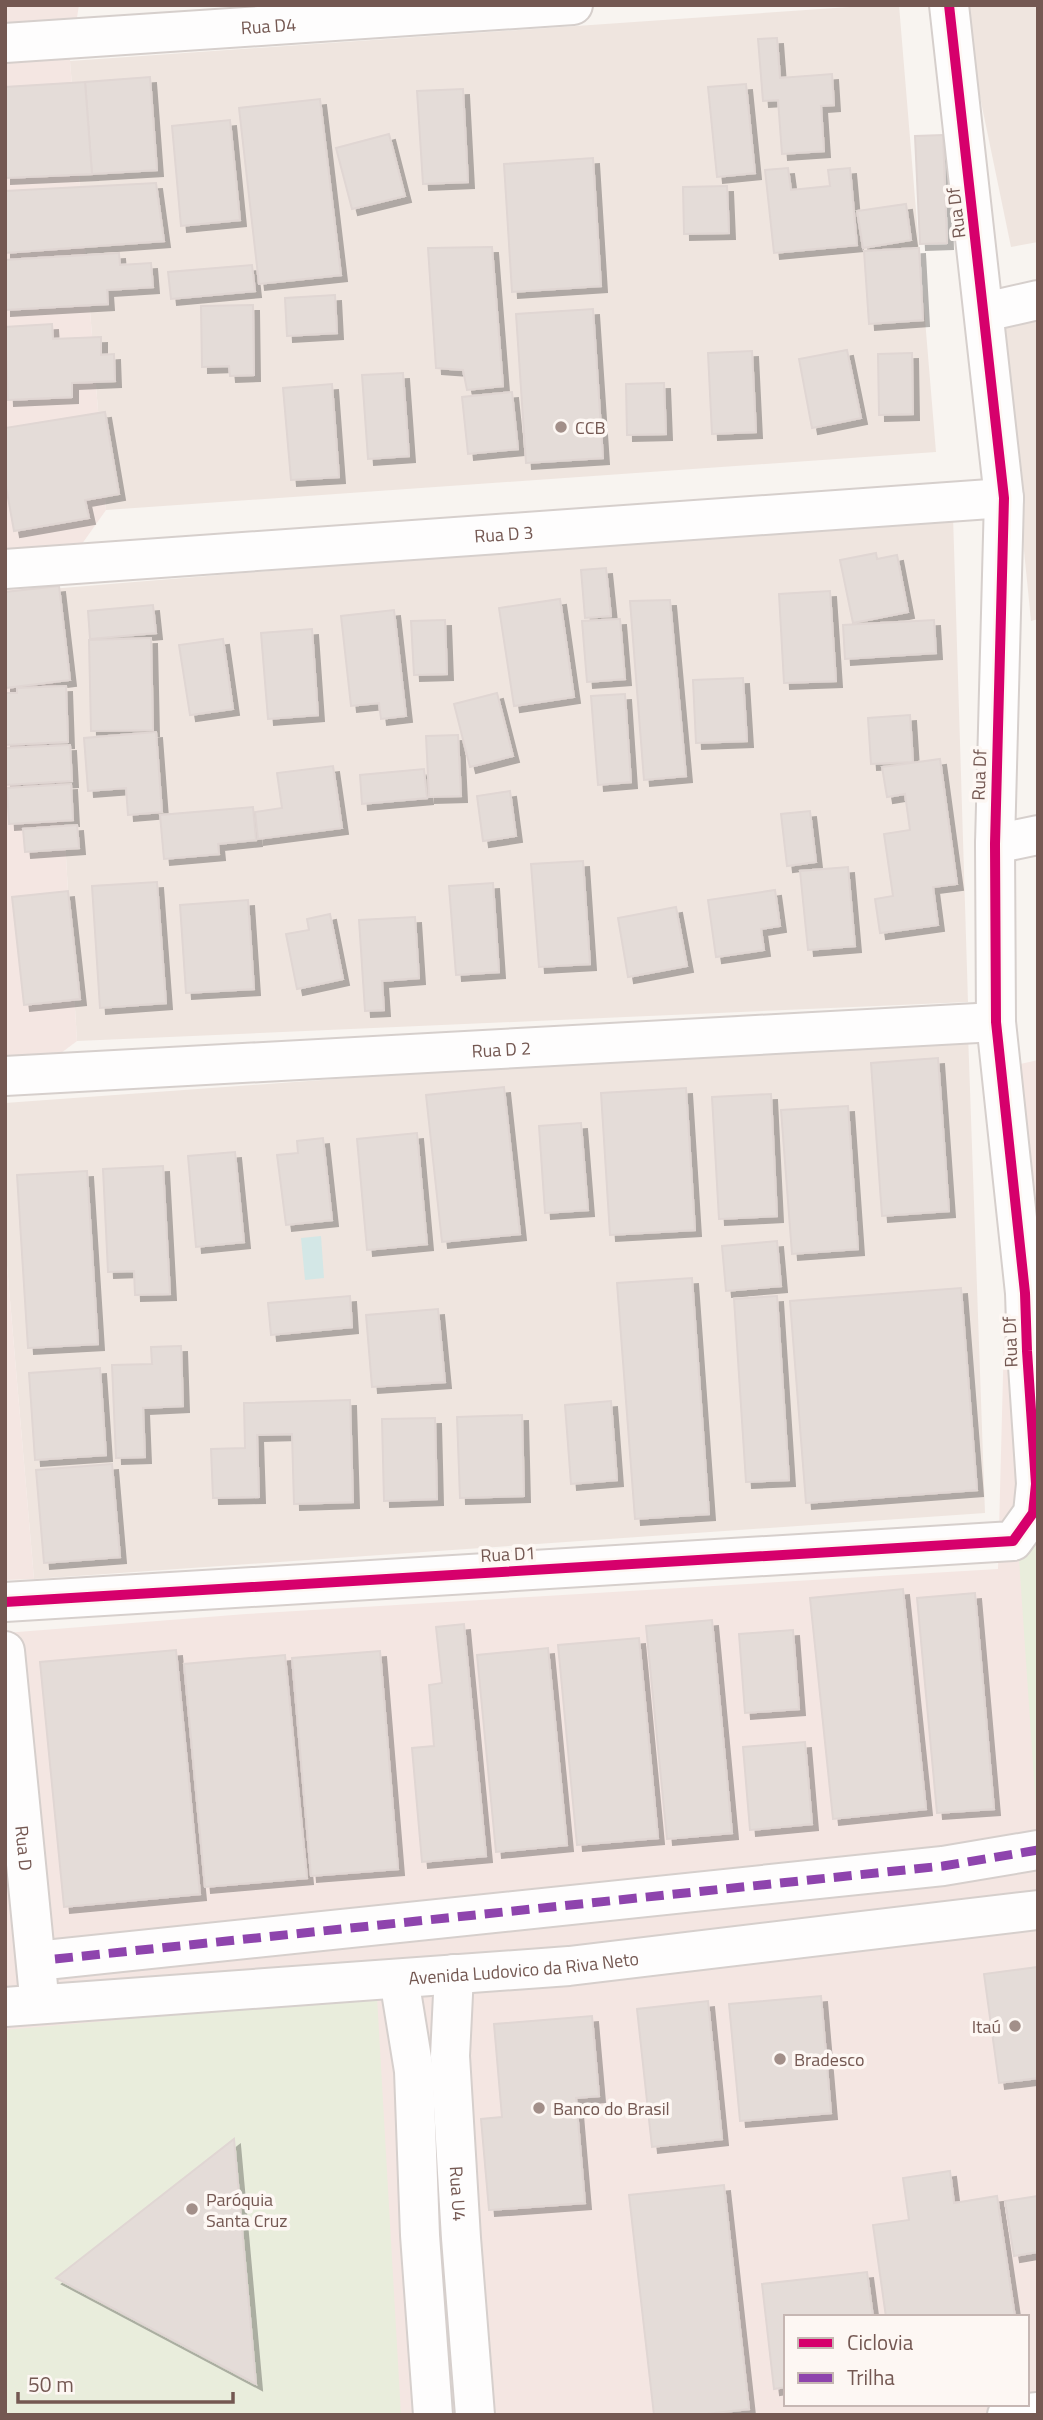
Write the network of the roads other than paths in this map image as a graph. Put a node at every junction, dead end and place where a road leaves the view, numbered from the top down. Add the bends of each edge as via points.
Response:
1 (573, 5) edge
2 (949, 5) edge
3 (5, 43) edge
4 (1038, 300) edge
5 (985, 312) junction
6 (1004, 498) junction
7 (5, 569) edge
8 (1038, 835) edge
9 (995, 844) junction
10 (996, 1022) junction
11 (5, 1076) edge
12 (1032, 1292) edge
13 (1013, 1541) joint
14 (5, 1602) edge
15 (5, 1651) edge
16 (1038, 1850) edge
17 (1038, 1910) edge
18 (55, 1959) dead end
19 (454, 1974) junction
20 (399, 1979) junction
21 (23, 2006) edge
22 (420, 2235) junction
23 (461, 2238) junction
24 (1038, 2412) edge
25 (433, 2415) edge
26 (475, 2415) edge
27 (1007, 2415) edge

1 - 3 street, Rua D4
2 - 5 street, Rua Df
4 - 5 street
5 - 6 street, Rua Df
6 - 7 street, Rua D 3
6 - 9 street, Rua Df
8 - 9 street
9 - 10 street, Rua Df
10 - 11 street, Rua D 2
10 - 12 street, Rua Df
12 - 13 street, Rua Df via 1027,1351 1037,1484 1033,1513
13 - 14 street, Rua D1
15 - 21 street, Rua D
16 - 18 street via 943,1866
17 - 19 street, Avenida Ludovico da Riva Neto via 569,1966
19 - 20 street, Avenida Ludovico da Riva Neto
19 - 23 street, Rua U4 via 450,2056
20 - 21 street, Avenida Ludovico da Riva Neto
20 - 22 street via 414,2071
22 - 23 street
22 - 25 street
23 - 26 street, Rua U4
24 - 27 street

